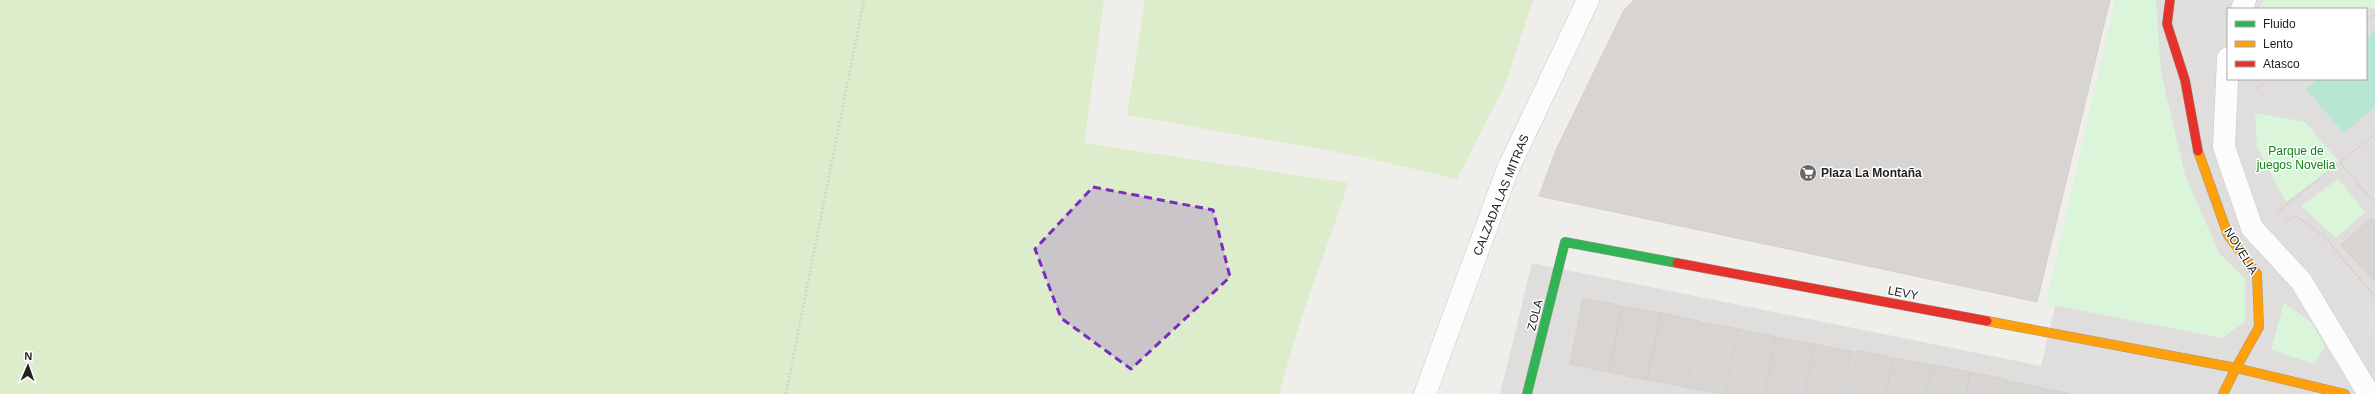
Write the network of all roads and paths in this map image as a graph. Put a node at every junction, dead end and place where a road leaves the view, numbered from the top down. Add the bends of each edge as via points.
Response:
1 (864, 0) edge
2 (1588, 0) edge
3 (2170, 0) edge
4 (2227, 80) edge
5 (2269, 80) edge
6 (2250, 94) dead end
7 (2375, 134) edge
8 (2340, 163) junction
9 (2375, 203) edge
10 (2273, 207) dead end
11 (2276, 212) junction
12 (1566, 242) joint
13 (2375, 297) edge
14 (2236, 368) junction
15 (786, 394) edge
16 (1425, 394) edge
17 (1528, 394) edge
18 (2223, 394) edge
19 (2345, 394) edge
20 (2369, 394) edge

1 - 15 path
2 - 16 street, CALZADA LAS MITRAS via 1507,172
3 - 14 street, NOVELIA via 2167,24 2185,80 2197,150 2228,235 2257,274 2259,327
4 - 20 street, NOVELIA via 2224,148 2252,228 2301,281
5 - 6 path
7 - 8 path
8 - 9 path
8 - 11 path
10 - 11 path
11 - 13 path via 2283,223 2296,216 2324,236
12 - 14 street, LEVY
12 - 17 street, ZOLA
14 - 18 street, NOVELIA
14 - 19 street

